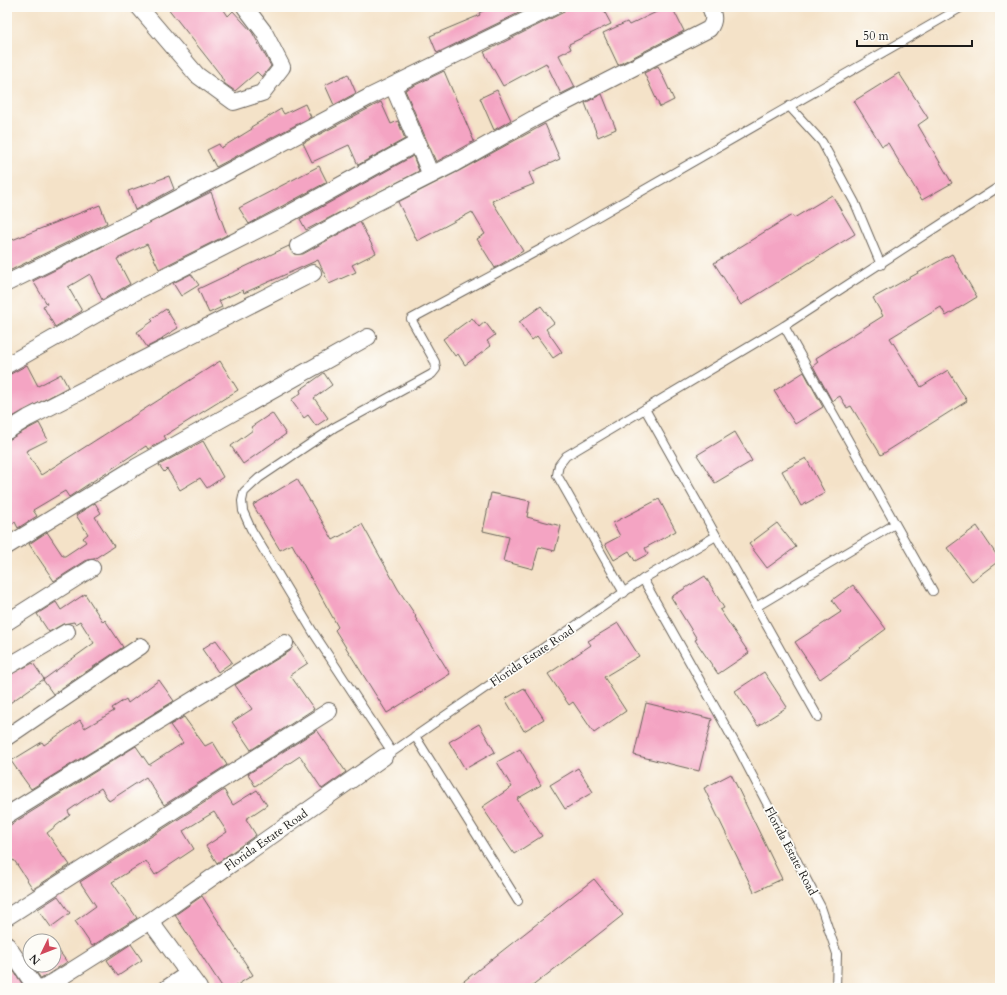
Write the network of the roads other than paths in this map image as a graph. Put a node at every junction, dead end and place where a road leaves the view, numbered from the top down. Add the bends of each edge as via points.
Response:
1 (139, 7) edge
2 (245, 7) edge
3 (553, 7) edge
4 (710, 7) edge
5 (962, 7) edge
6 (949, 10) edge
7 (394, 86) junction
8 (789, 106) junction
9 (417, 143) junction
10 (431, 175) junction
11 (1000, 186) edge
12 (298, 246) dead end
13 (880, 264) junction
14 (313, 273) dead end
15 (7, 283) edge
16 (784, 326) junction
17 (368, 337) dead end
18 (7, 365) edge
19 (645, 409) junction
20 (7, 431) edge
21 (895, 524) junction
22 (716, 536) junction
23 (7, 546) edge
24 (92, 568) dead end
25 (643, 579) junction
26 (933, 591) dead end
27 (624, 593) junction
28 (756, 607) junction
29 (7, 622) edge
30 (67, 632) dead end
31 (285, 643) dead end
32 (141, 646) dead end
33 (7, 667) edge
34 (329, 711) dead end
35 (818, 717) dead end
36 (415, 736) junction
37 (7, 737) edge
38 (388, 755) junction
39 (7, 815) edge
40 (518, 901) dead end
41 (7, 917) edge
42 (150, 921) junction
43 (7, 945) edge
44 (189, 973) junction
45 (36, 988) edge
46 (44, 988) edge
47 (168, 988) edge
48 (199, 988) edge
49 (836, 988) edge

1 - 2 street via 197,75 234,102 262,93 282,67 264,32
3 - 7 street
4 - 10 street via 714,18 709,29
5 - 6 lane
6 - 8 lane
7 - 9 street
7 - 15 street via 152,212
8 - 13 lane via 822,142 855,203
8 - 38 lane via 542,248 411,319 435,362 436,369 432,374 335,427 259,478 244,492 242,510 251,529
9 - 10 street
9 - 18 street via 285,216 139,290
10 - 12 street
11 - 13 lane
13 - 16 lane
14 - 20 street
16 - 19 lane
16 - 21 lane
17 - 23 street via 136,467
19 - 22 lane
19 - 27 lane via 566,456 559,465 558,475
21 - 26 lane
21 - 28 lane
22 - 25 lane
22 - 28 lane
24 - 29 street
25 - 27 lane, Florida Estate Road
25 - 49 lane, Florida Estate Road via 821,906 837,954
27 - 36 lane, Florida Estate Road
28 - 35 lane
30 - 33 street
31 - 39 street
32 - 37 street
34 - 41 street
36 - 38 lane, Florida Estate Road
36 - 40 lane
38 - 42 street, Florida Estate Road
42 - 44 street
42 - 46 street, Florida Estate Road
43 - 45 street
44 - 47 street
44 - 48 street

